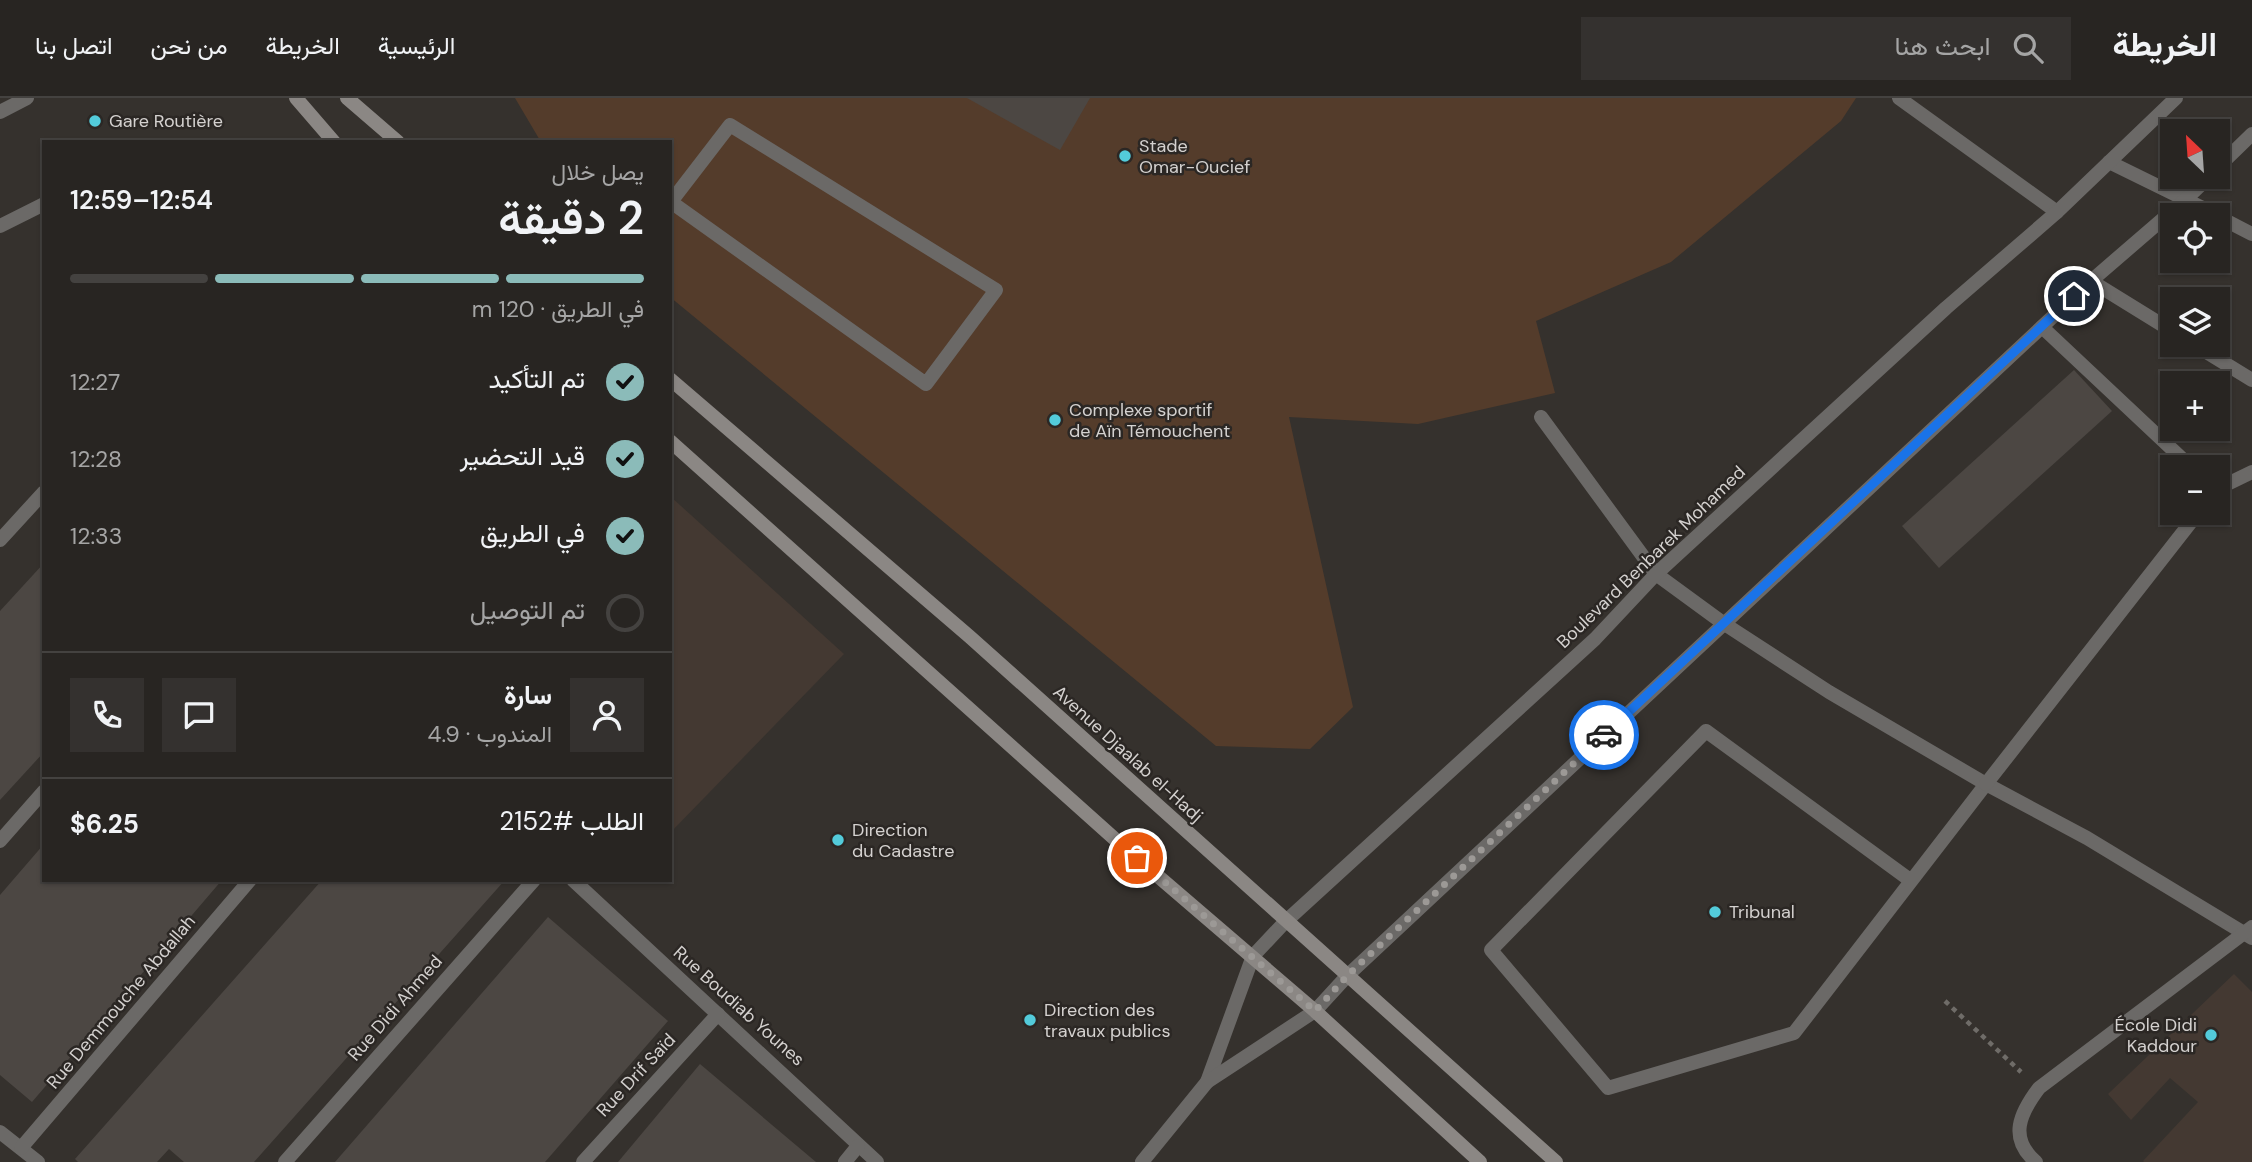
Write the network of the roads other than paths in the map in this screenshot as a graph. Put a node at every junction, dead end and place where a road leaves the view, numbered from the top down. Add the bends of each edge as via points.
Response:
1 (27, 98) edge
2 (296, 98) edge
3 (347, 98) edge
4 (2176, 98) edge
5 (1899, 99) edge
6 (0, 112) edge
7 (2252, 134) edge
8 (332, 140) edge
9 (396, 140) edge
10 (2230, 156) edge
11 (2109, 162) junction
12 (2196, 189) edge
13 (2186, 199) junction
14 (672, 202) edge
15 (2194, 203) edge
16 (672, 204) edge
17 (42, 205) edge
18 (2057, 212) junction
19 (2230, 222) edge
20 (0, 226) edge
21 (2252, 234) edge
22 (2091, 281) junction
23 (2160, 324) edge
24 (2042, 327) junction
25 (2215, 357) edge
26 (2252, 380) edge
27 (672, 381) edge
28 (1541, 417) dead end
29 (672, 443) edge
30 (2178, 455) edge
31 (2252, 472) edge
32 (2230, 483) edge
33 (42, 494) edge
34 (2188, 525) edge
35 (0, 540) edge
36 (1656, 574) junction
37 (1723, 623) junction
38 (1986, 784) junction
39 (42, 794) edge
40 (0, 841) edge
41 (1910, 880) junction
42 (248, 882) edge
43 (532, 882) edge
44 (575, 882) edge
45 (1285, 922) junction
46 (2249, 933) edge
47 (1253, 956) junction
48 (1348, 975) junction
49 (1315, 1011) junction
50 (718, 1014) junction
51 (1207, 1082) junction
52 (0, 1132) edge
53 (858, 1146) junction
54 (20, 1148) junction
55 (38, 1162) edge
56 (285, 1162) edge
57 (583, 1162) edge
58 (845, 1162) edge
59 (877, 1162) edge
60 (1142, 1162) edge
61 (1480, 1162) edge
62 (1556, 1162) edge
63 (2036, 1162) edge

1 - 6 street
2 - 8 main road
3 - 9 main road
4 - 11 street, Boulevard Benbarek Mohamed
5 - 18 street
7 - 10 street
11 - 13 street
11 - 18 street, Boulevard Benbarek Mohamed
12 - 13 street, Boulevard Benbarek Mohamed
13 - 15 street
13 - 22 street, Boulevard Benbarek Mohamed
14 - 16 street via 730,125 996,290 926,384
17 - 20 street
18 - 36 street, Boulevard Benbarek Mohamed
19 - 21 street
22 - 23 street
22 - 24 street, Boulevard Benbarek Mohamed
24 - 30 street
24 - 37 street, Boulevard Benbarek Mohamed
25 - 26 street
27 - 45 main road, Avenue Djaalab el-Hadj via 970,637
28 - 36 street
29 - 47 main road
31 - 32 street
33 - 35 street
34 - 38 street
36 - 37 street
36 - 45 street, Boulevard Benbarek Mohamed via 1595,639
37 - 38 street via 1829,692
37 - 48 street, Boulevard Benbarek Mohamed
38 - 41 street
38 - 46 street
39 - 40 street
41 - 41 street via 1794,1032 1608,1087 1491,950 1706,731
42 - 54 street, Rue Demmouche Abdallah
43 - 56 street, Rue Didi Ahmed
44 - 50 street, Rue Boudiab Younes
45 - 47 street, Boulevard Benbarek Mohamed
45 - 48 main road, Avenue Djaalab el-Hadj
46 - 63 street via 2039,1088 2025,1106 2019,1128 2020,1142
47 - 49 main road
47 - 51 street, Boulevard Benbarek Mohamed
48 - 49 street, Boulevard Benbarek Mohamed
48 - 62 main road, Avenue Djaalab el-Hadj
49 - 51 street, Boulevard Benbarek Mohamed
49 - 61 main road
50 - 53 street, Rue Boudiab Younes
50 - 57 street, Rue Drif Saïd
51 - 60 street, Boulevard Benbarek Mohamed
52 - 54 street
53 - 58 street
53 - 59 street, Rue Boudiab Younes
54 - 55 street

